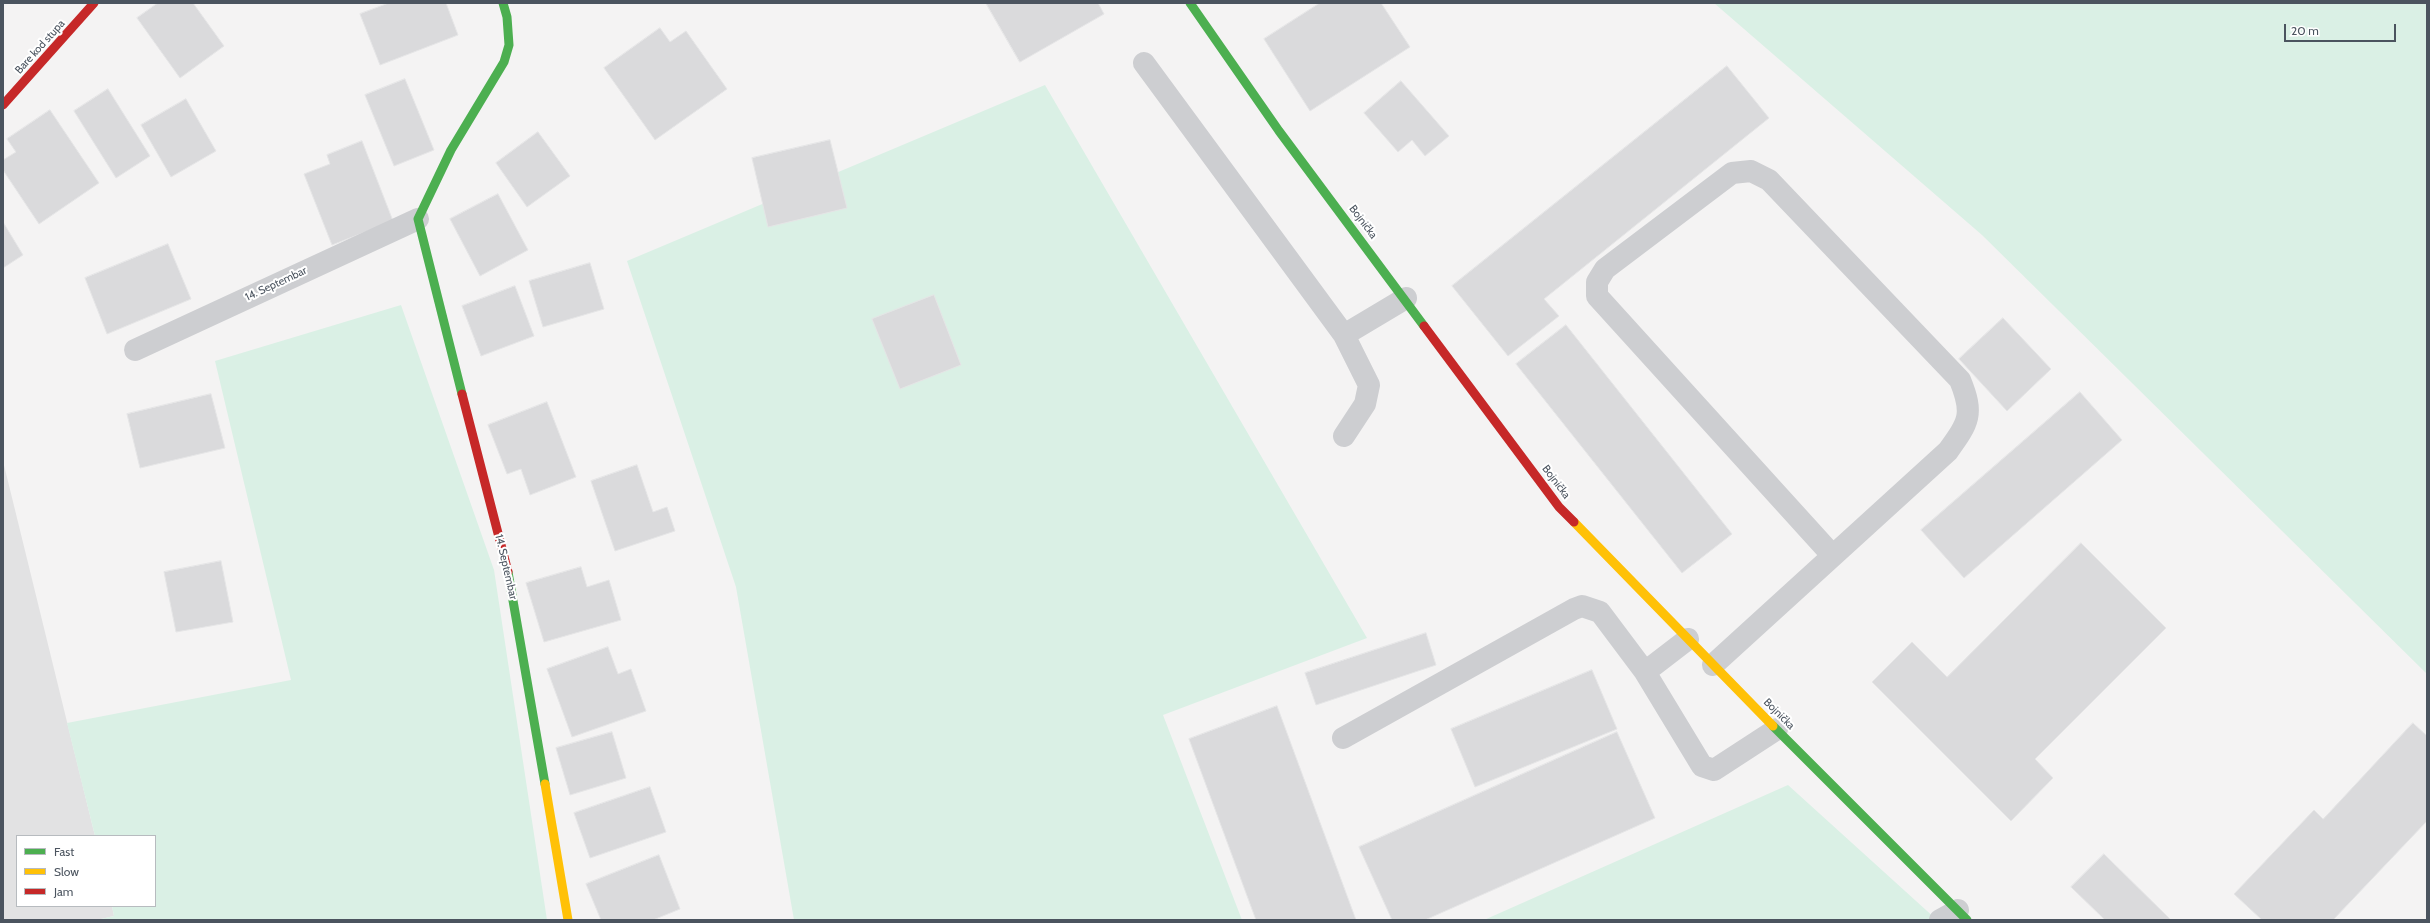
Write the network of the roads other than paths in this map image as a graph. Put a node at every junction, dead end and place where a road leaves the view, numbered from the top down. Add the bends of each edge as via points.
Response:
1 (94, 3) edge
2 (503, 3) edge
3 (1190, 3) edge
4 (1144, 63) dead end
5 (3, 105) edge
6 (418, 219) junction
7 (1406, 298) junction
8 (1344, 334) junction
9 (135, 350) dead end
10 (1344, 436) dead end
11 (1832, 555) junction
12 (1688, 639) junction
13 (1712, 665) junction
14 (1645, 672) junction
15 (1777, 729) junction
16 (1343, 738) dead end
17 (1955, 917) edge
18 (568, 920) edge

1 - 5 main road, Bare kod stupa
2 - 6 main road via 509,45 504,62 451,150
3 - 7 main road, Bojnička via 1279,131
4 - 8 street
6 - 9 street, 14. Septembar
6 - 18 main road, 14. Septembar via 512,588
7 - 8 street
7 - 12 main road, Bojnička via 1559,507
8 - 10 street via 1369,385 1365,404
11 - 11 street via 1948,451 1969,415 1967,397 1960,380 1769,180 1751,171 1732,173 1605,269 1597,282 1597,296
11 - 13 street
12 - 13 main road, Bojnička
12 - 14 street
13 - 15 main road, Bojnička
14 - 15 street via 1702,766 1708,770 1714,770
14 - 16 street via 1600,612 1582,606
15 - 17 main road, Bojnička

